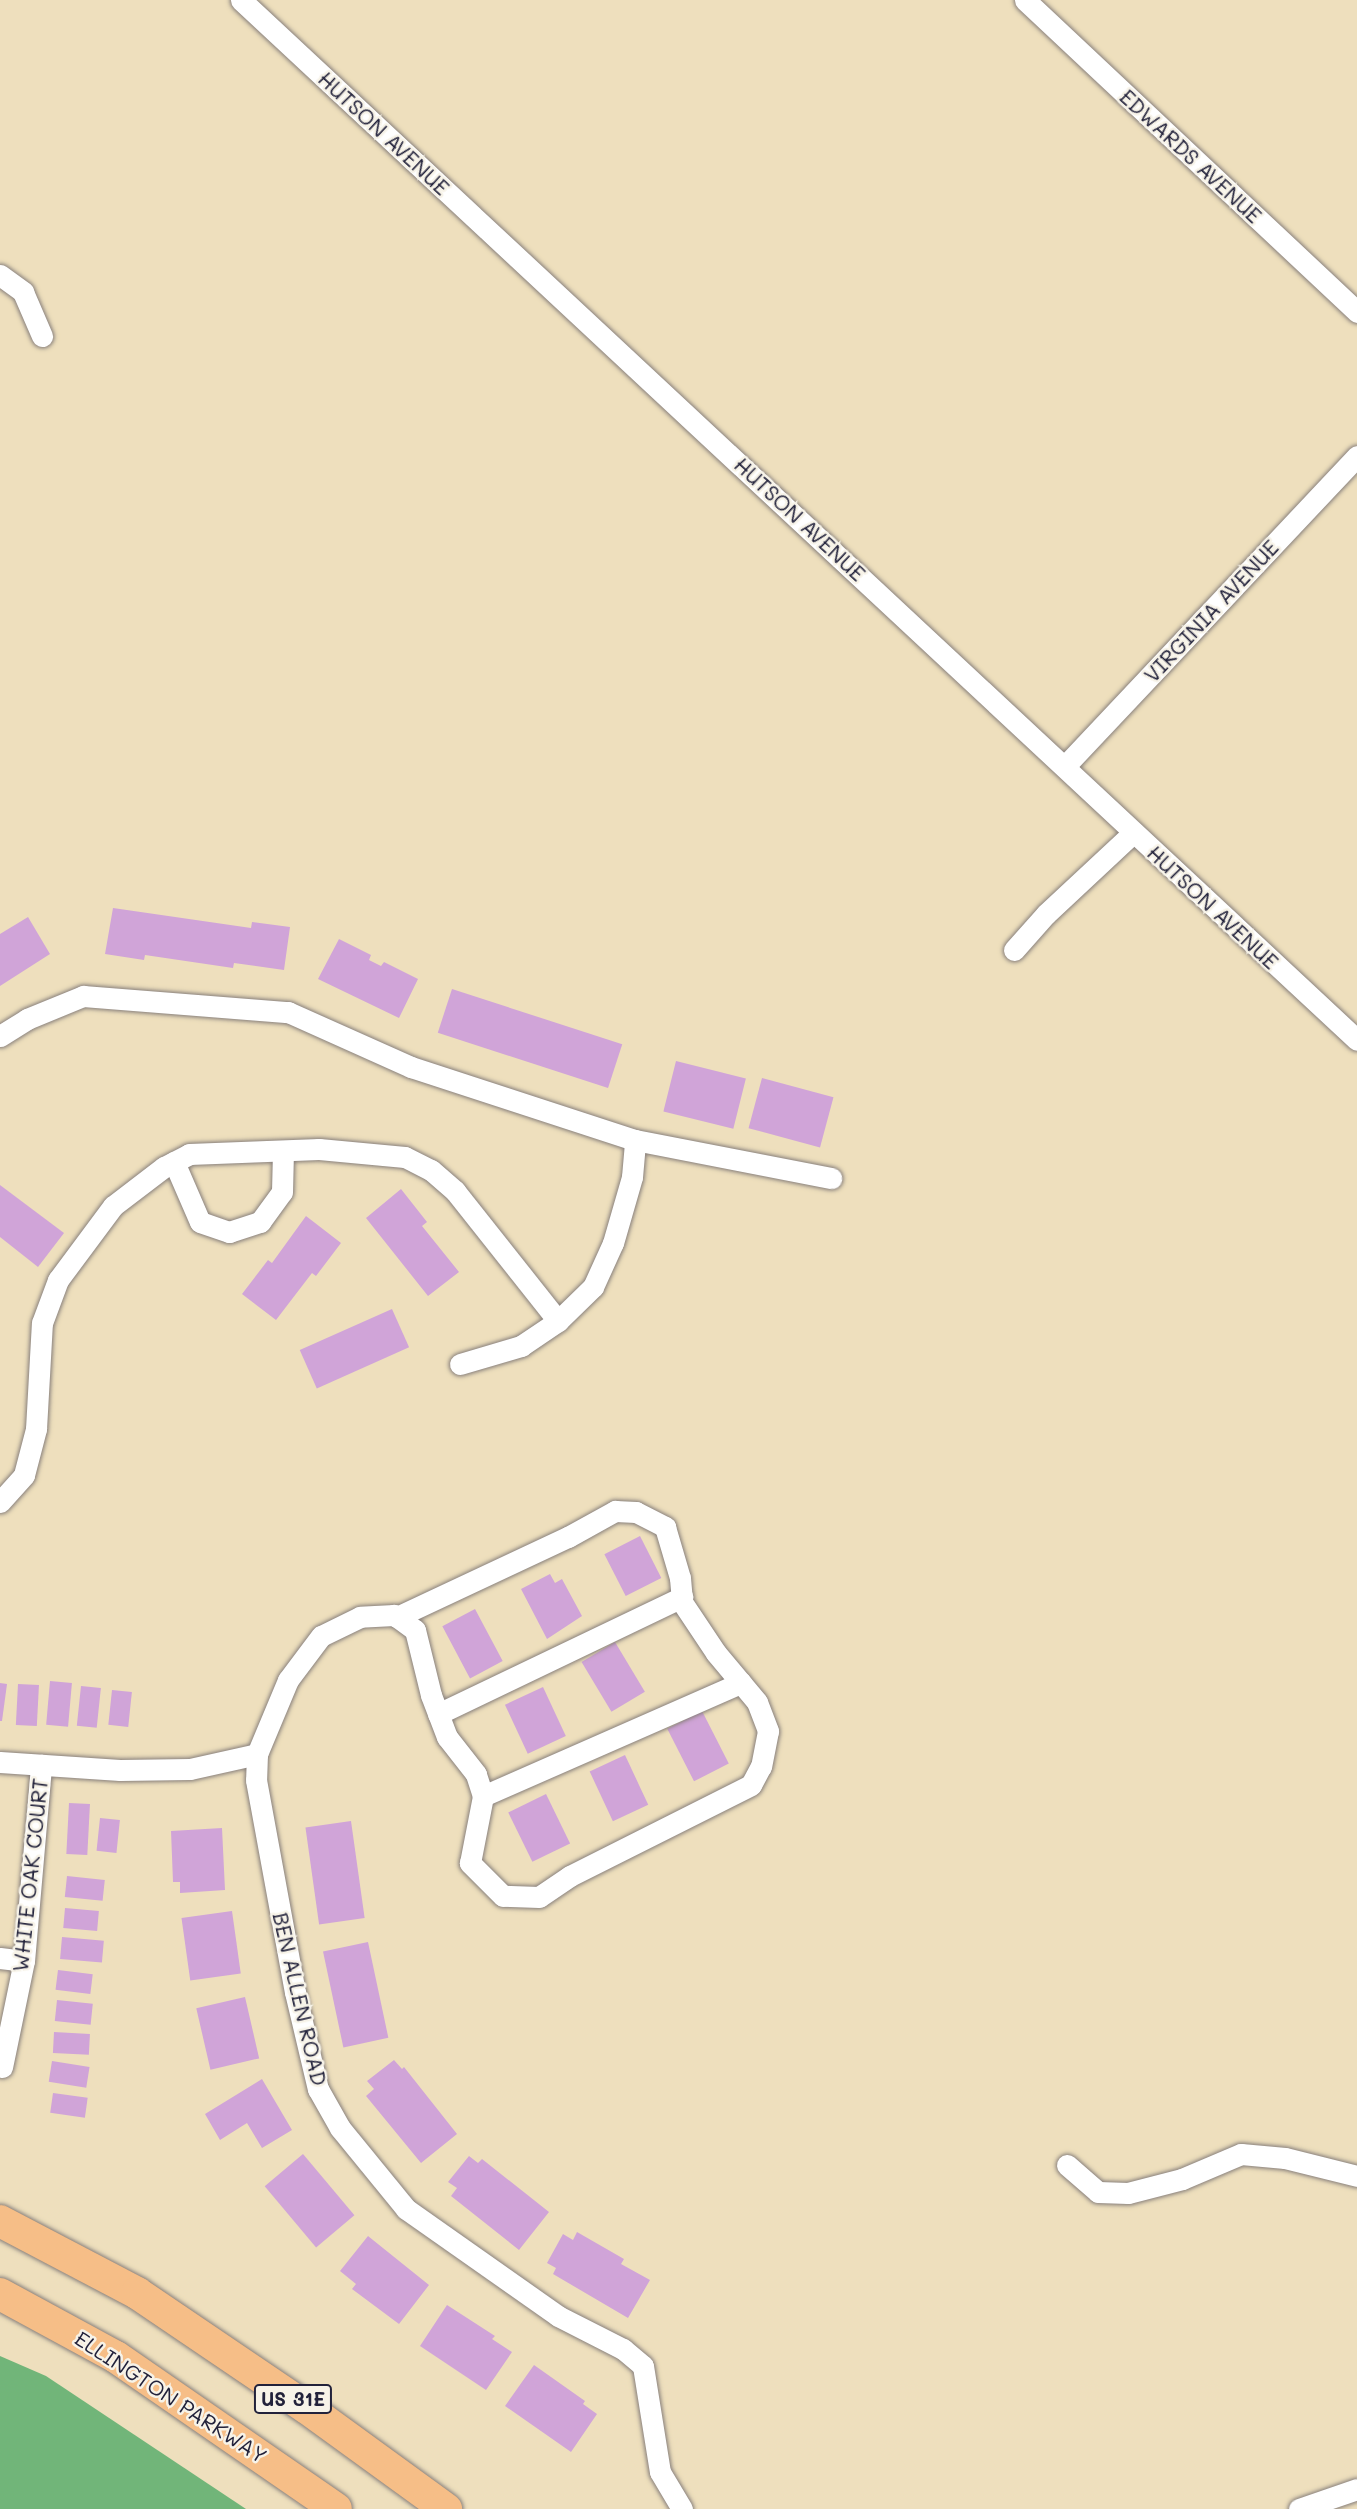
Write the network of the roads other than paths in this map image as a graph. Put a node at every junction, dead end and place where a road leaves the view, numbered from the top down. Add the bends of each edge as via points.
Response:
1 (241, 0) edge
2 (1026, 0) edge
3 (0, 275) edge
4 (1357, 312) edge
5 (42, 336) dead end
6 (1357, 456) edge
7 (1065, 765) junction
8 (1134, 832) junction
9 (1014, 950) dead end
10 (0, 1036) edge
11 (1357, 1041) edge
12 (635, 1140) junction
13 (283, 1151) junction
14 (174, 1162) junction
15 (831, 1178) dead end
16 (558, 1321) junction
17 (460, 1364) dead end
18 (0, 1502) edge
19 (682, 1597) junction
20 (397, 1617) junction
21 (741, 1683) junction
22 (438, 1714) junction
23 (257, 1754) junction
24 (0, 1762) edge
25 (41, 1766) junction
26 (483, 1796) junction
27 (0, 1958) edge
28 (23, 1961) junction
29 (2, 2067) dead end
30 (1067, 2165) dead end
31 (1357, 2176) edge
32 (0, 2221) edge
33 (0, 2294) edge
34 (1357, 2489) edge
35 (336, 2509) edge
36 (446, 2509) edge
37 (682, 2509) edge
38 (1299, 2509) edge

1 - 7 street, HUTSON AVENUE
2 - 4 street, EDWARDS AVENUE
3 - 5 street via 23,292
6 - 7 street, VIRGINIA AVENUE
7 - 8 street, HUTSON AVENUE
8 - 9 street
8 - 11 street, HUTSON AVENUE
10 - 12 street via 27,1019 83,996 288,1012 411,1067
12 - 15 street
12 - 16 street via 632,1177 603,1271
13 - 14 street via 189,1154
13 - 14 street via 282,1192 260,1222 229,1232 200,1222
13 - 16 street via 319,1149 405,1157 431,1170 455,1191
14 - 18 street via 113,1206 58,1280 42,1323 36,1429 24,1475
16 - 17 street via 521,1346
19 - 20 street via 664,1527 636,1512 615,1511
19 - 21 street via 716,1653
19 - 22 street
20 - 22 street via 415,1630
20 - 23 street, BEN ALLEN ROAD via 360,1617 321,1636 288,1680
21 - 26 street
21 - 26 street via 757,1702 768,1731 761,1766 751,1785 570,1876 539,1897 502,1896 470,1863
22 - 26 street via 447,1737 477,1774
23 - 25 street via 190,1769
23 - 37 street, BEN ALLEN ROAD via 256,1780 295,1992 323,2099 340,2128 406,2209 558,2316 623,2349 643,2366 660,2472
24 - 25 street
25 - 28 street, WHITE OAK COURT
27 - 28 street
28 - 29 street, WHITE OAK COURT
30 - 31 street via 1098,2192 1128,2193 1182,2179 1241,2154 1285,2158
32 - 36 highway, US 31E via 137,2293
33 - 35 highway, ELLINGTON PARKWAY / US 31E via 116,2357
34 - 38 street

